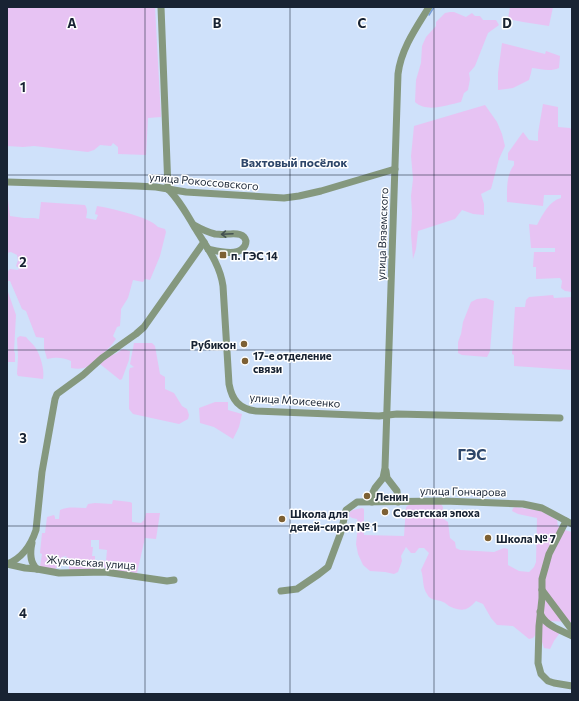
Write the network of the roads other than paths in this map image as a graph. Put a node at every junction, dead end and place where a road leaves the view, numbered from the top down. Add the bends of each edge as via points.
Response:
1 (161, 7) edge
2 (429, 7) edge
3 (395, 168) junction
4 (7, 182) edge
5 (168, 189) junction
6 (192, 224) junction
7 (204, 242) junction
8 (208, 249) junction
9 (388, 415) junction
10 (560, 418) dead end
11 (386, 468) junction
12 (378, 485) junction
13 (392, 485) junction
14 (372, 502) junction
15 (398, 502) junction
16 (569, 523) edge
17 (32, 541) junction
18 (7, 564) edge
19 (37, 569) junction
20 (174, 580) dead end
21 (542, 589) junction
22 (281, 591) dead end
23 (540, 612) junction
24 (572, 630) edge
25 (572, 636) edge
26 (572, 686) edge

1 - 5 street
2 - 3 street, улица Вяземского via 404,49 399,63
3 - 5 street, улица Рокоссовского via 336,187 290,198
3 - 9 street, улица Вяземского
4 - 5 street, улица Рокоссовского
5 - 6 street, улица Моисеенко
6 - 7 street, улица Моисеенко
8 -> 6 street via 239,252 244,248 246,241 244,236 239,234 215,234
7 - 8 street, улица Моисеенко
7 - 17 street via 144,327 57,394 44,459 36,530
8 - 9 street, улица Моисеенко via 222,282 229,384 237,403 256,411
9 - 10 street, улица Моисеенко
9 - 11 street, улица Вяземского
11 - 12 street
11 - 13 street via 387,478
12 - 13 street via 385,482
12 - 14 street via 373,492
13 - 15 street via 397,491
14 - 15 street, улица Гончарова
14 - 22 street, улица Гончарова via 357,502 346,510 328,567 297,589
15 - 16 street, улица Гончарова via 523,504 542,508
16 - 21 street via 549,554
17 - 18 street via 20,556
17 - 19 street via 32,561
18 - 19 street, Жуковская улица
19 - 20 street, Жуковская улица via 59,573 105,572
21 - 23 street
21 - 24 street
23 - 25 street via 545,622
23 - 26 street via 539,671 551,682

